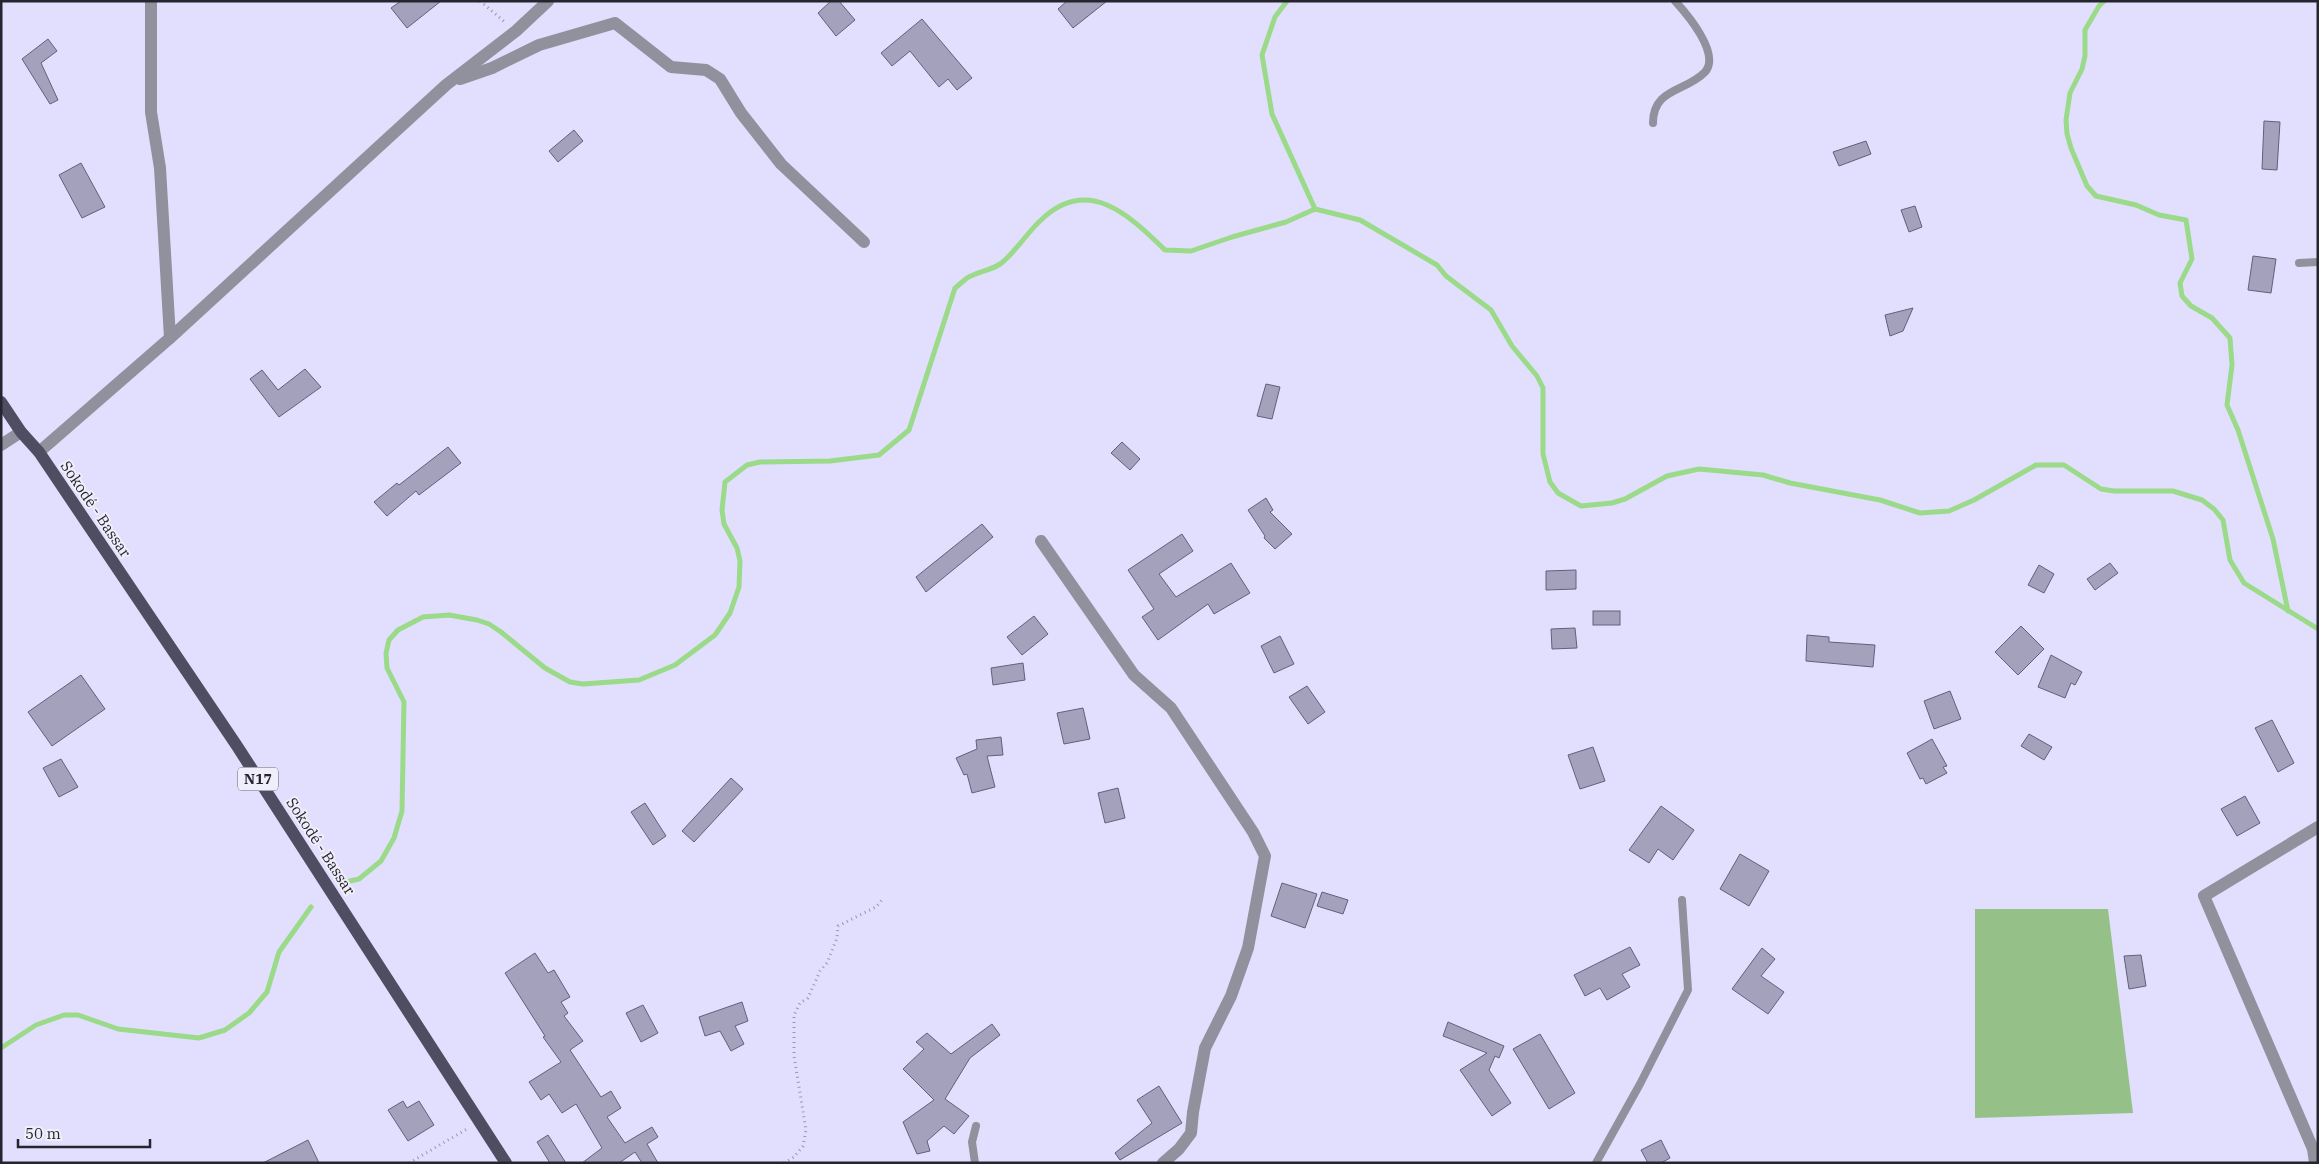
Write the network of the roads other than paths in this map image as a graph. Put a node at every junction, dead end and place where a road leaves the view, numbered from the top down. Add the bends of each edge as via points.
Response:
1 (152, 1) edge
2 (548, 1) edge
3 (1675, 1) edge
4 (449, 82) junction
5 (1652, 123) dead end
6 (864, 242) dead end
7 (2318, 262) edge
8 (2299, 263) dead end
9 (170, 338) junction
10 (1, 402) edge
11 (21, 432) junction
12 (1, 445) edge
13 (38, 452) junction
14 (1041, 541) dead end
15 (2318, 827) edge
16 (1682, 900) dead end
17 (976, 1126) dead end
18 (506, 1163) edge
19 (975, 1163) edge
20 (1163, 1163) edge
21 (1596, 1163) edge
22 (2315, 1163) edge

1 - 9 street via 152,112 160,168
2 - 4 street via 516,31
3 - 5 lane via 1690,17 1706,45 1710,62 1705,72 1660,100 1652,110
4 - 6 street via 492,68 539,45 615,23 671,67 706,70 720,79 741,113 781,164
4 - 9 street
7 - 8 lane
9 - 13 street
10 - 11 main road, Sokodé - Bassar / N17
11 - 12 street
11 - 13 main road, Sokodé - Bassar / N17
13 - 18 main road, Sokodé - Bassar / N17 via 237,746
14 - 20 street via 1134,675 1171,708 1253,832 1265,856 1248,948 1231,996 1205,1048 1191,1133
15 - 22 street via 2204,896 2313,1149
16 - 21 lane via 1688,990
17 - 19 lane via 972,1142

